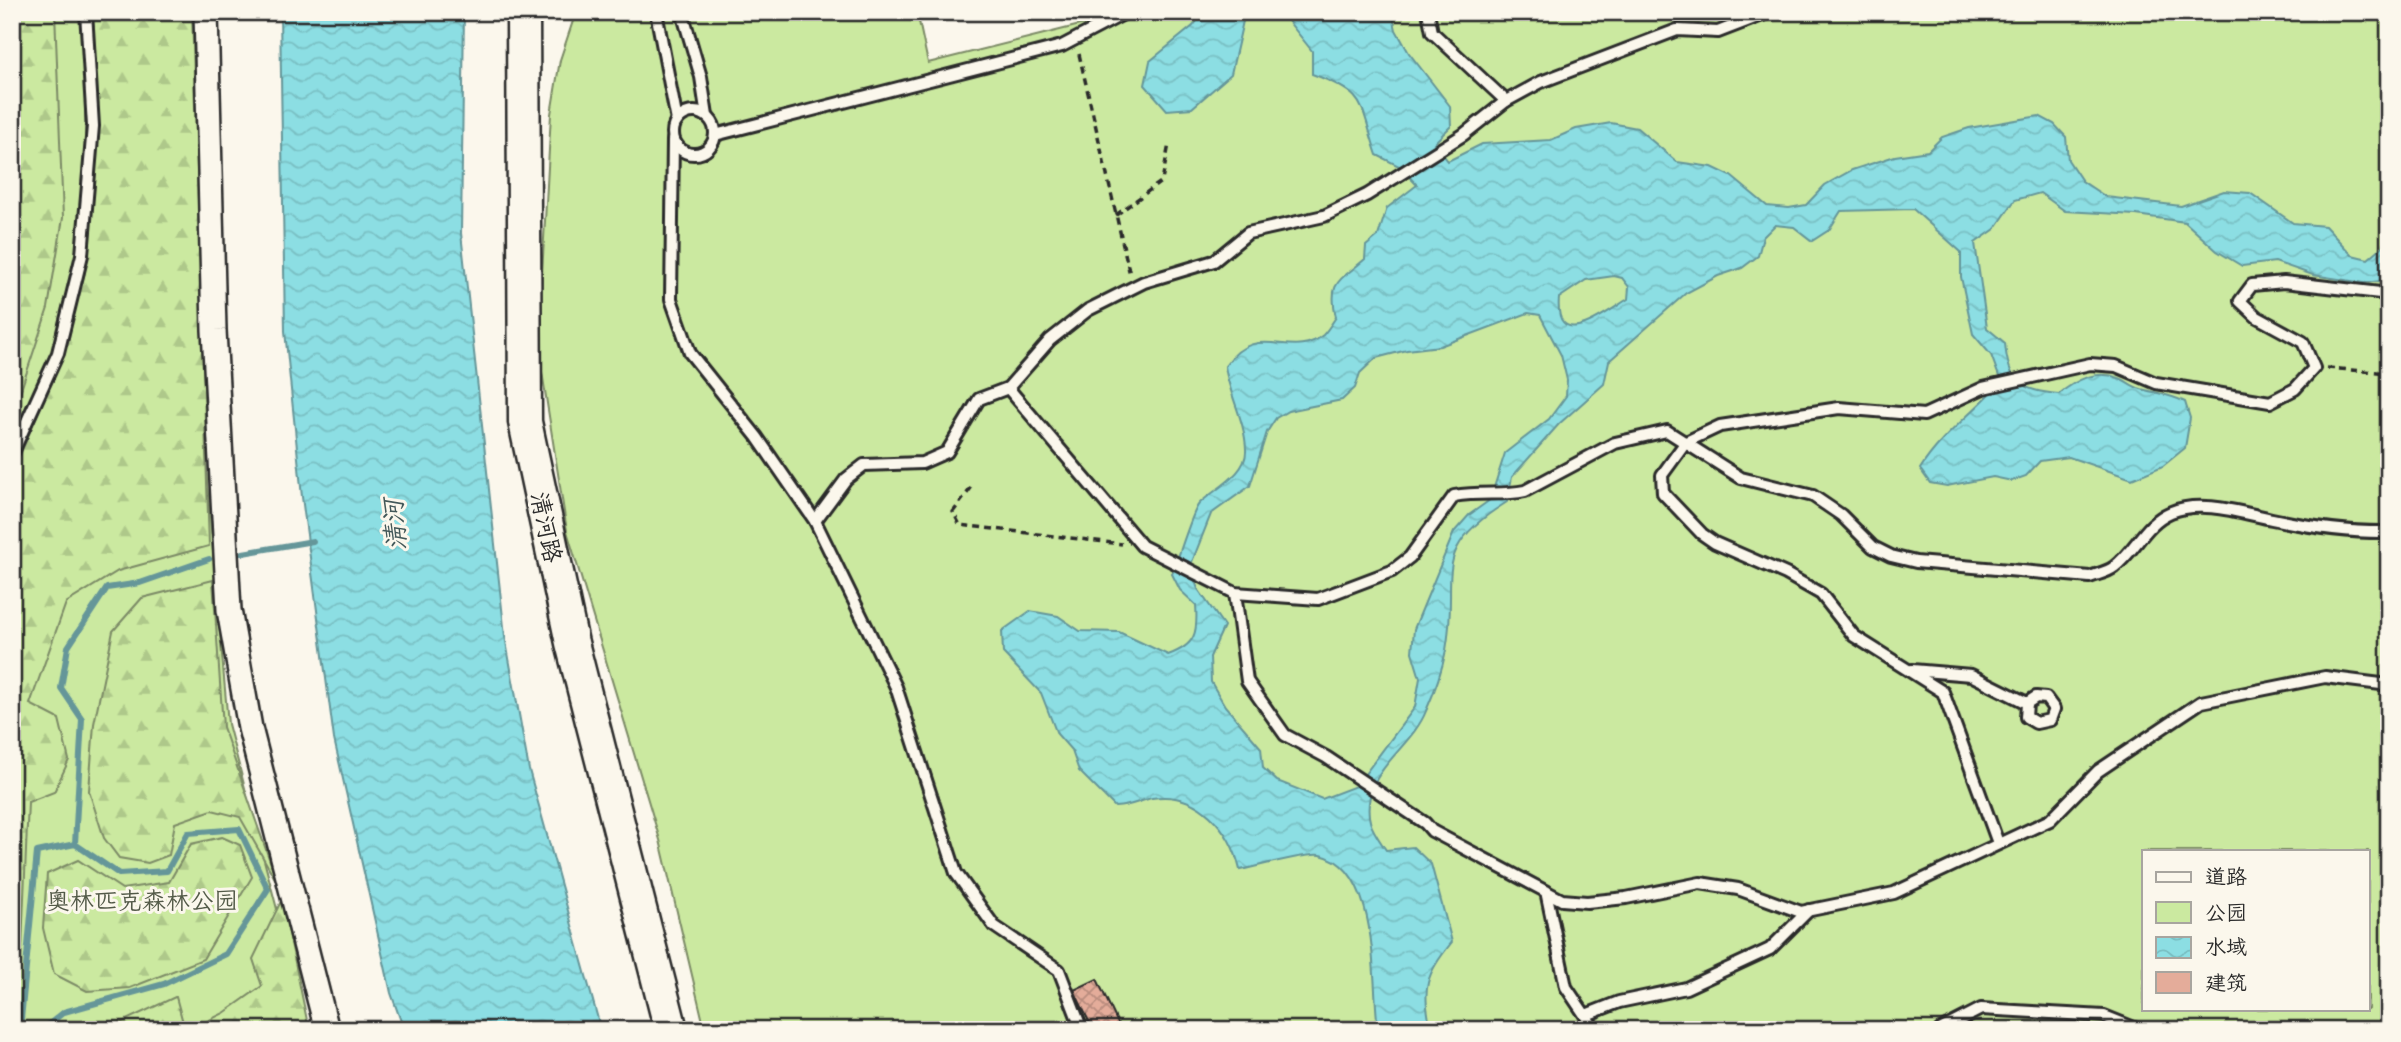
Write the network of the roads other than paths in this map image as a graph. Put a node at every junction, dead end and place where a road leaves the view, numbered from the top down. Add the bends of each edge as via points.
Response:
1 (86, 12) edge
2 (206, 12) edge
3 (523, 12) edge
4 (656, 12) edge
5 (682, 12) edge
6 (1127, 12) edge
7 (1428, 12) edge
8 (1770, 12) edge
9 (1506, 101) junction
10 (707, 116) junction
11 (677, 121) junction
12 (715, 135) junction
13 (673, 139) junction
14 (2389, 294) edge
15 (1008, 388) junction
16 (1686, 442) junction
17 (12, 454) edge
18 (815, 521) junction
19 (2389, 532) edge
20 (1235, 593) junction
21 (1909, 670) junction
22 (2389, 685) edge
23 (2026, 703) dead end
24 (1998, 843) junction
25 (1546, 891) junction
26 (1809, 910) junction
27 (1586, 1014) junction
28 (327, 1030) edge
29 (671, 1030) edge
30 (1082, 1030) edge
31 (1595, 1030) edge
32 (1940, 1030) edge
33 (2139, 1030) edge

1 - 17 lane via 93,126 82,255 58,353
2 - 28 street via 214,330 229,610 250,728
3 - 29 street, 清河路 via 525,422 572,643
4 - 11 lane
5 - 10 lane
6 - 12 lane via 1062,46
7 - 9 lane via 1432,32
8 - 9 lane via 1718,32 1677,30 1541,82
9 - 15 lane via 1463,135 1367,195 1324,216 1248,233 1214,261 1133,287 1088,310 1050,340
10 - 11 lane via 687,113
10 - 12 lane
11 - 13 lane
12 - 13 lane via 709,148 696,155 682,151
13 - 18 lane via 671,299 690,353 757,437
14 - 16 lane via 2284,282 2252,285 2240,301 2257,317 2303,342 2314,368 2295,389 2270,402 2156,383 2116,366 2090,364 1983,388 1924,415 1839,408 1720,426
15 - 18 lane via 979,399 947,452 922,463 864,464 846,479
15 - 20 lane via 1142,546
16 - 19 lane via 1741,478 1813,496 1841,515 1873,547 1916,562 2090,577 2113,568 2154,521 2192,507 2362,533
16 - 20 lane via 1667,431 1615,443 1525,491 1454,496 1410,557 1392,571 1318,600
16 - 21 lane via 1662,475 1663,492 1680,512 1715,543 1821,594 1854,636
18 - 30 lane via 896,687 956,873 994,926 1059,970
20 - 25 lane via 1247,681 1285,735 1326,757 1432,831
21 - 23 lane via 1971,676
21 - 24 lane via 1942,692
22 - 24 lane via 2325,677 2201,702 2098,771 2050,820
24 - 26 lane via 1894,892
25 - 26 lane via 1562,900 1587,902 1700,883 1738,889 1801,912
25 - 27 lane via 1566,987
26 - 27 lane via 1770,949 1686,988
27 - 31 lane
32 - 33 lane via 1981,1009 2104,1016

